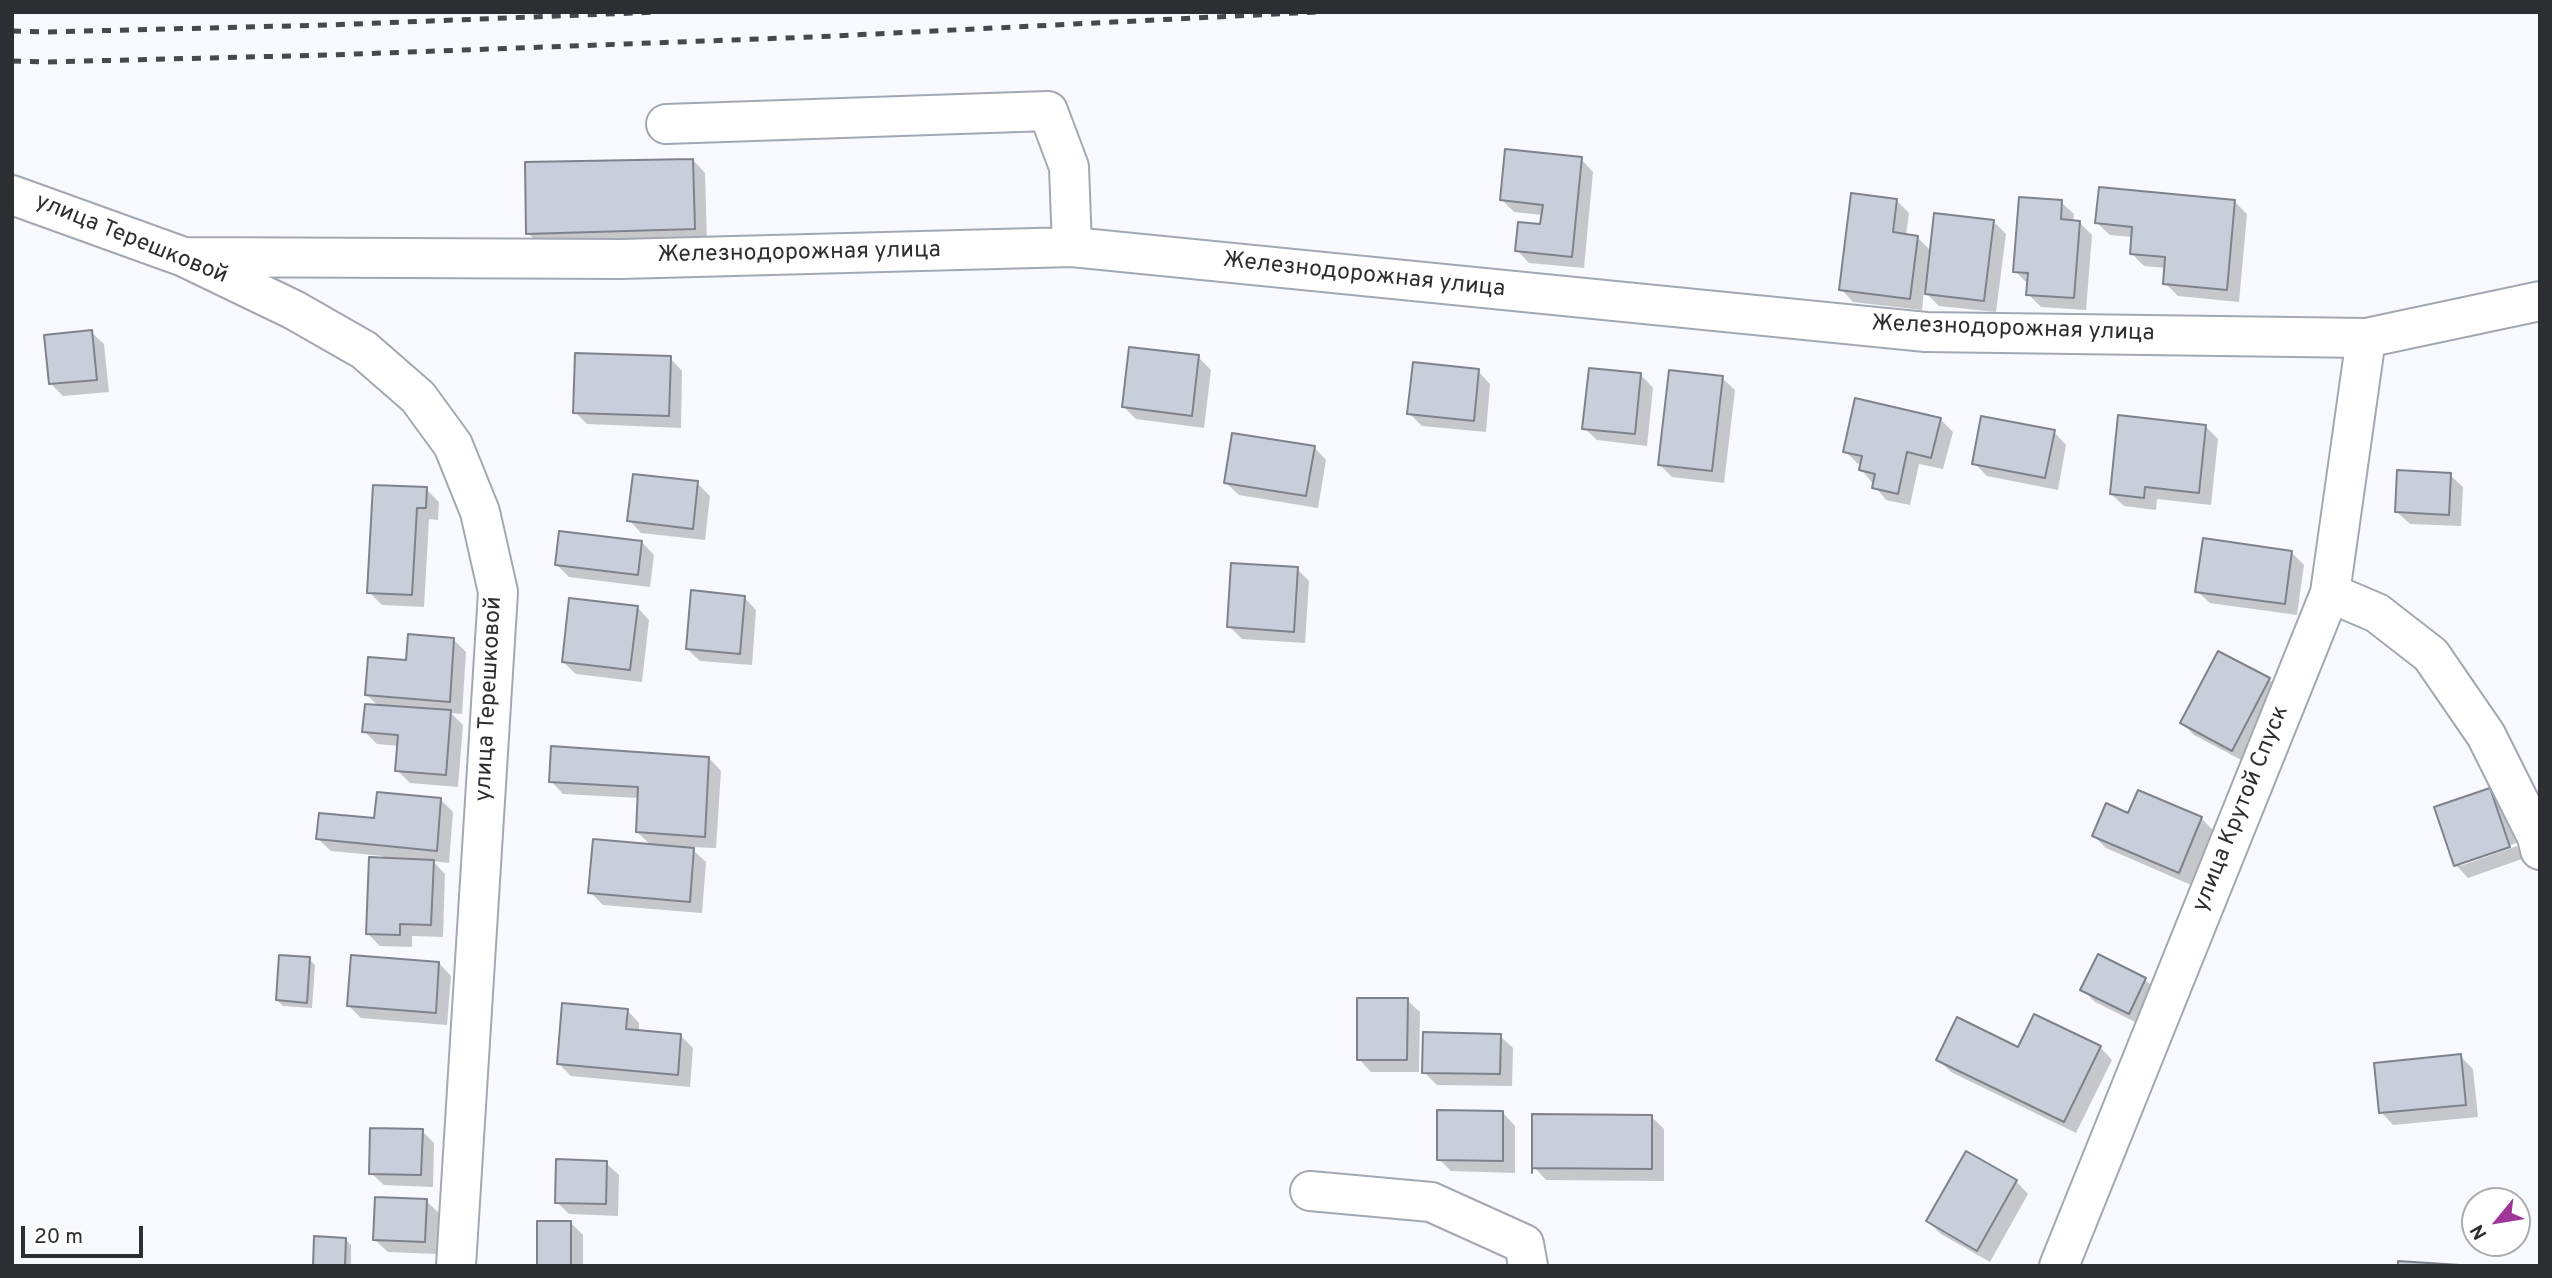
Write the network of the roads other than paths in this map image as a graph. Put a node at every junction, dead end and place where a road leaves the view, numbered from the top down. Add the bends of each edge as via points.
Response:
1 (666, 124) dead end
2 (12, 195) edge
3 (1072, 247) junction
4 (184, 257) junction
5 (2540, 301) edge
6 (2367, 338) junction
7 (2330, 593) junction
8 (2540, 850) edge
9 (1310, 1191) dead end
10 (456, 1266) edge
11 (1528, 1266) edge
12 (2059, 1266) edge

1 - 3 street via 1048,111 1069,167
2 - 4 street, улица Терешковой
3 - 4 street, Железнодорожная улица via 621,259
3 - 6 street, Железнодорожная улица via 1926,332
4 - 10 street, улица Терешковой via 364,349 418,397 453,445 480,512 498,592
5 - 6 street, Железнодорожная улица
6 - 7 street, улица Крутой Спуск
7 - 8 street via 2377,613 2431,655 2486,735
7 - 12 street, улица Крутой Спуск
9 - 11 street via 1431,1202 1524,1244

